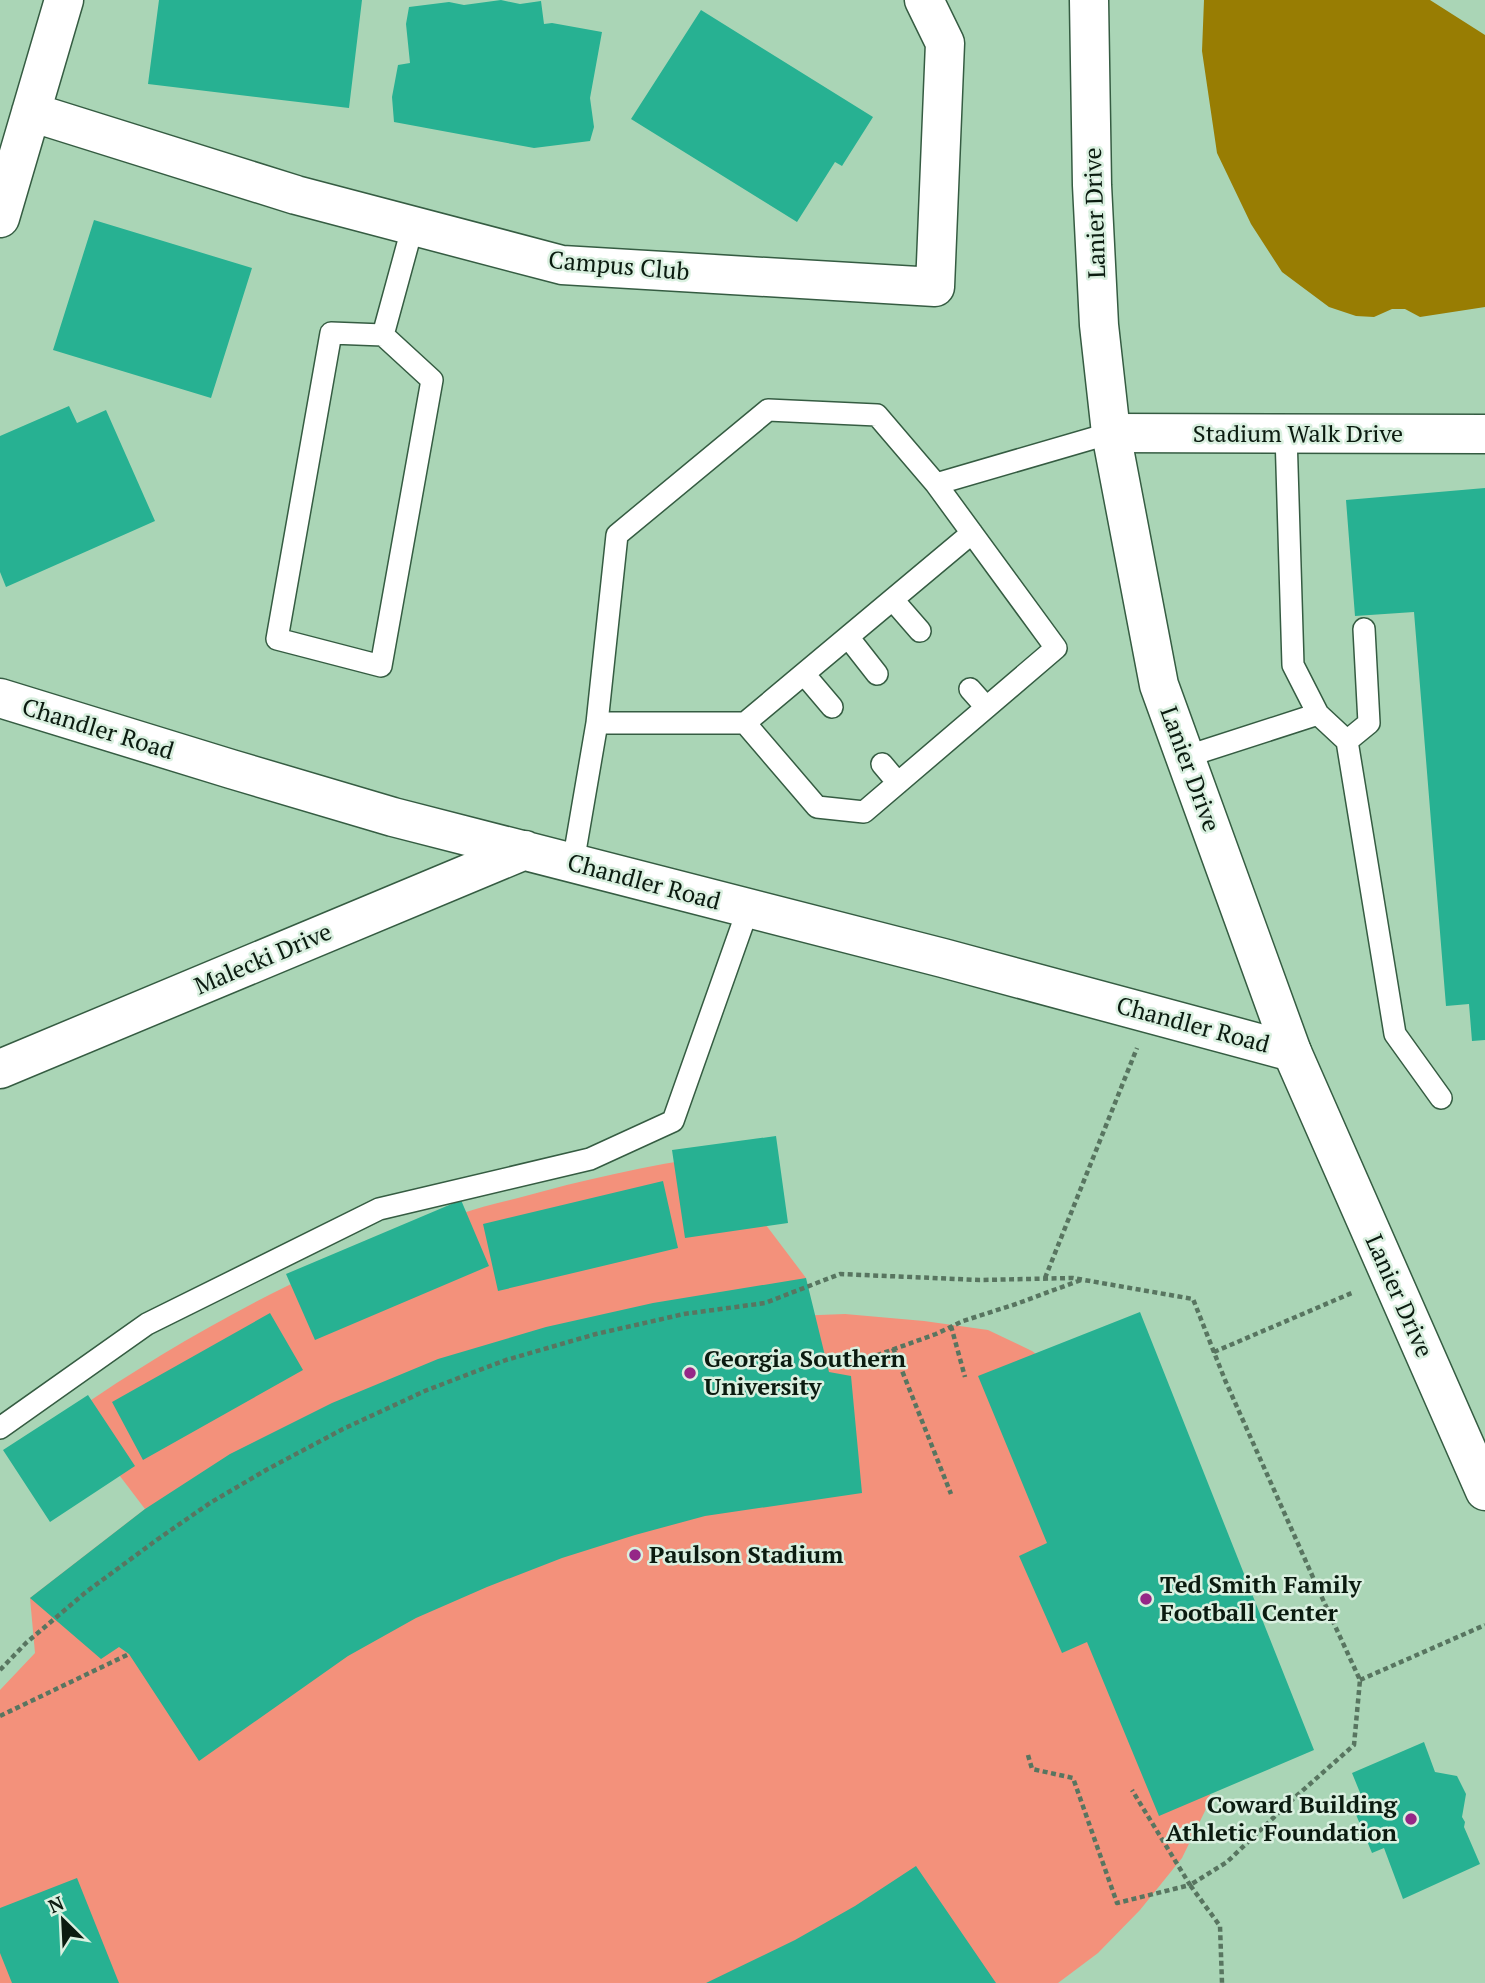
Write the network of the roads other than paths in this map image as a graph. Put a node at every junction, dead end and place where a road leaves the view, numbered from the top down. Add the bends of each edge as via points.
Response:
1 (64, 0) edge
2 (924, 0) edge
3 (1089, 0) edge
4 (31, 112) junction
5 (0, 218) edge
6 (413, 225) junction
7 (383, 335) junction
8 (1111, 433) junction
9 (1286, 434) junction
10 (1485, 434) edge
11 (936, 484) junction
12 (972, 533) junction
13 (893, 600) junction
14 (1364, 629) dead end
15 (920, 631) dead end
16 (848, 637) junction
17 (804, 674) junction
18 (877, 674) dead end
19 (970, 689) dead end
20 (0, 698) edge
21 (832, 707) dead end
22 (986, 707) junction
23 (1318, 714) junction
24 (597, 723) junction
25 (745, 723) junction
26 (1347, 741) junction
27 (1185, 757) junction
28 (882, 764) dead end
29 (898, 783) junction
30 (525, 849) junction
31 (573, 863) junction
32 (748, 909) junction
33 (1292, 1052) junction
34 (0, 1069) edge
35 (1441, 1098) dead end
36 (0, 1427) edge
37 (1485, 1491) edge

1 - 4 street
2 - 6 street, Campus Club via 946,43 935,287 562,265
3 - 8 street, Lanier Drive via 1099,326
4 - 5 street
4 - 6 street, Campus Club via 296,195
6 - 7 lane
7 - 7 lane via 432,380 381,666 277,639 331,333
8 - 9 street, Stadium Walk Drive
8 - 11 lane
8 - 27 street, Lanier Drive via 1159,685
9 - 10 street, Stadium Walk Drive
9 - 23 lane via 1293,665
11 - 12 lane
11 - 24 lane via 877,415 768,410 617,535
12 - 13 lane
12 - 22 lane via 1056,648
13 - 15 lane
13 - 16 lane
14 - 26 lane via 1369,723
16 - 17 lane
16 - 18 lane
17 - 21 lane
17 - 25 lane
19 - 22 lane
20 - 30 street, Chandler Road via 393,817
22 - 29 lane via 934,739
23 - 26 lane
23 - 27 lane
24 - 25 lane
24 - 31 lane
25 - 29 lane via 817,807 864,812
26 - 35 lane via 1395,1034
27 - 33 street, Lanier Drive
28 - 29 lane
30 - 31 street, Chandler Road
30 - 34 street, Malecki Drive
31 - 32 street, Chandler Road
32 - 33 street, Chandler Road
32 - 36 lane via 673,1121 590,1158 379,1209 147,1324
33 - 37 street, Lanier Drive

